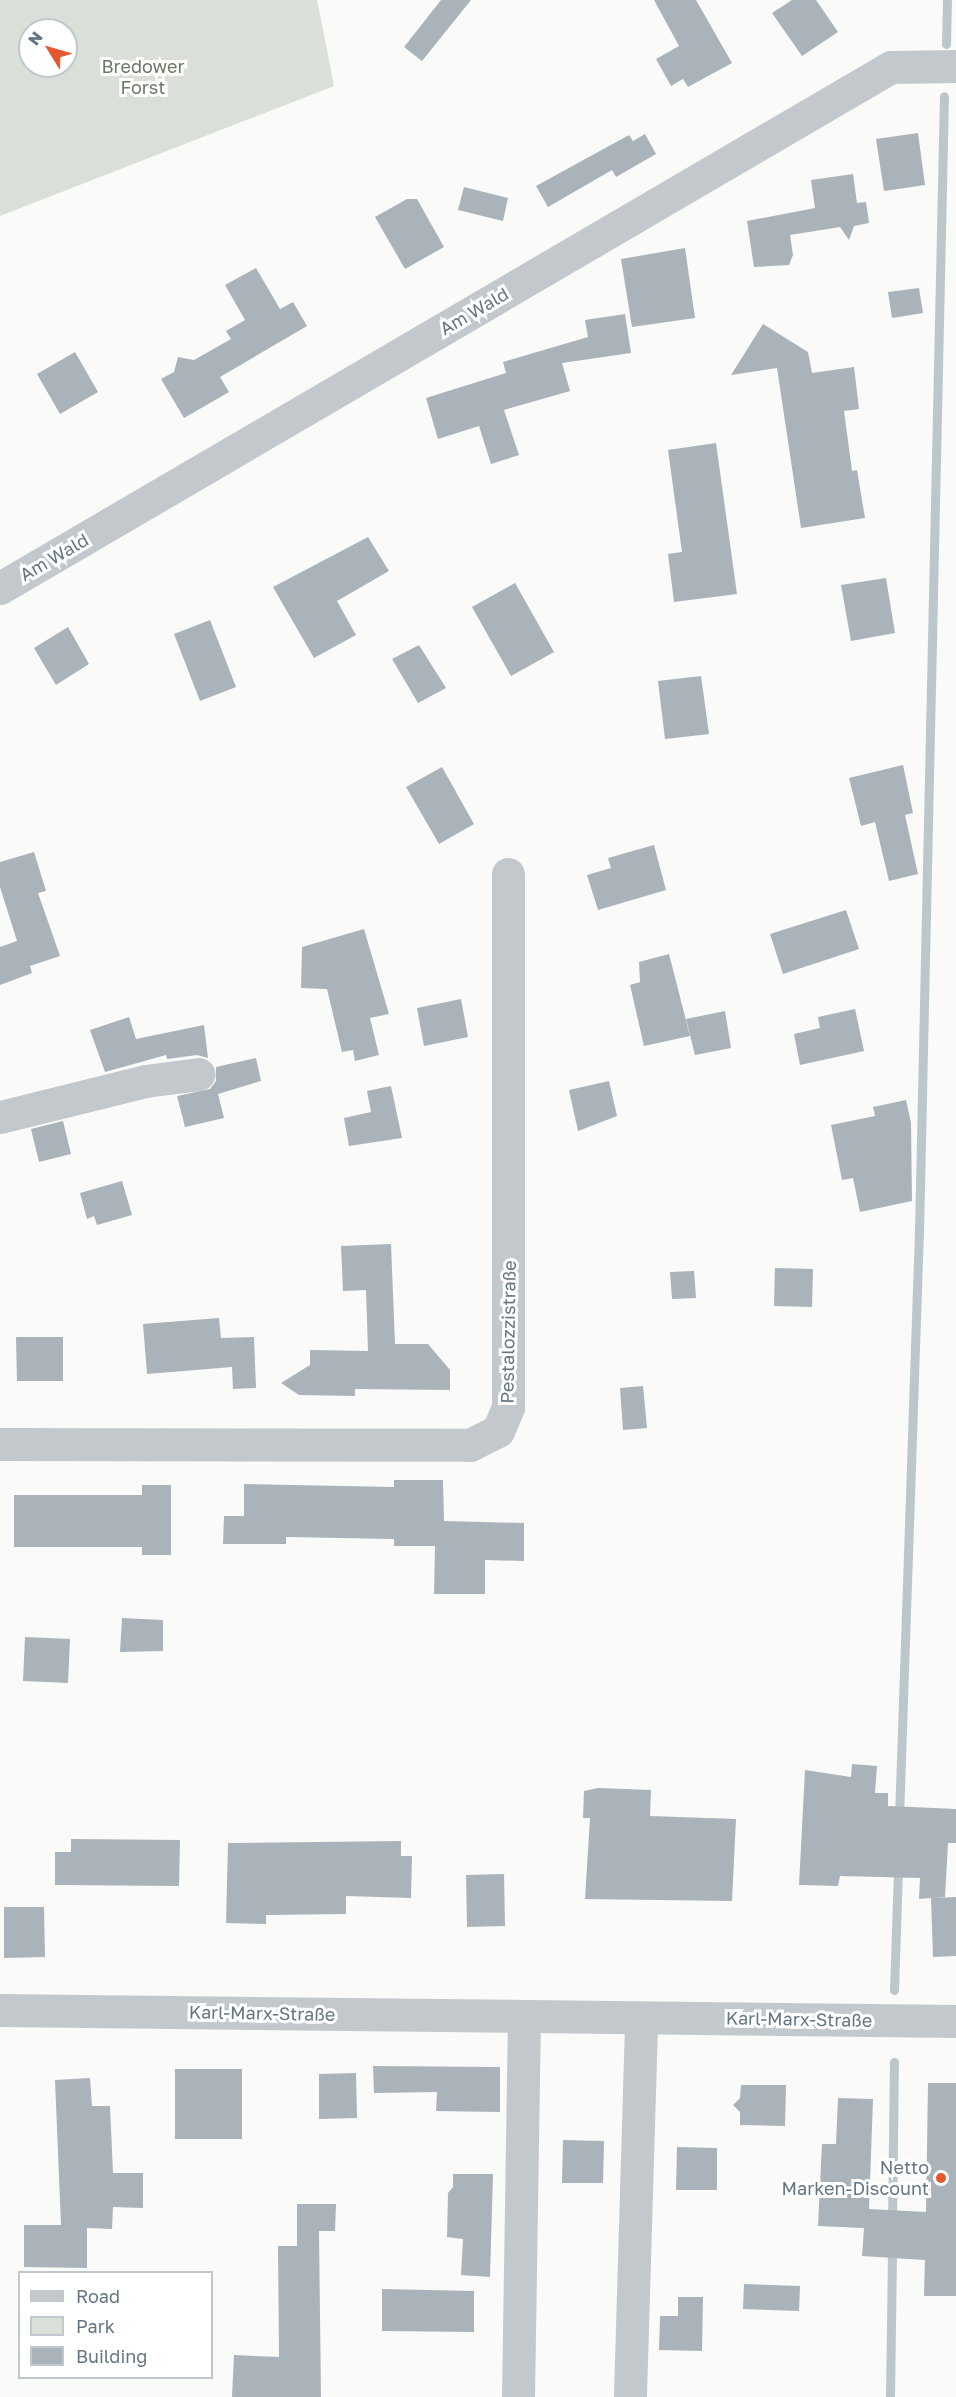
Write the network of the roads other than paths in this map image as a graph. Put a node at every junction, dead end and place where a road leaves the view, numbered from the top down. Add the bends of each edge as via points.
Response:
1 (956, 66) edge
2 (1, 585) edge
3 (508, 874) dead end
4 (200, 1074) dead end
5 (0, 1117) edge
6 (0, 1444) edge
7 (0, 2010) edge
8 (524, 2016) junction
9 (641, 2018) junction
10 (956, 2021) edge
11 (630, 2395) dead end
12 (518, 2397) edge

1 - 2 street, Am Wald via 891,67
3 - 6 street, Pestalozzistraße via 508,1407 498,1431 470,1445
4 - 5 street via 145,1081
7 - 8 street, Karl-Marx-Straße
8 - 9 street, Karl-Marx-Straße
8 - 12 street
9 - 10 street, Karl-Marx-Straße
9 - 11 street

